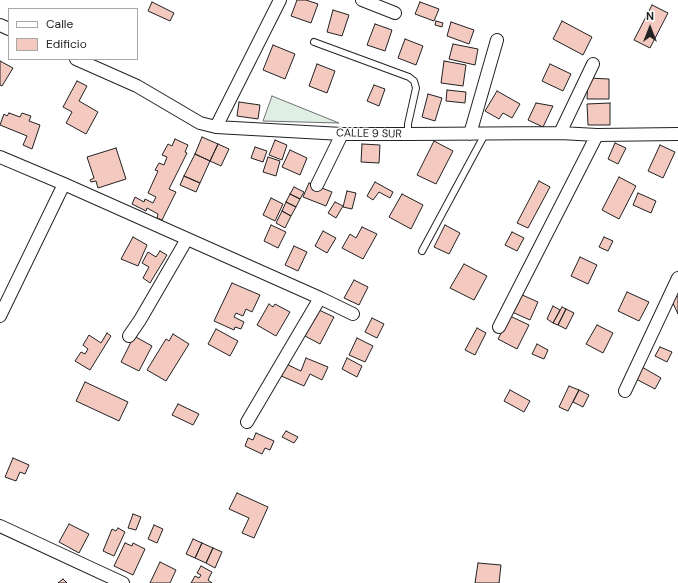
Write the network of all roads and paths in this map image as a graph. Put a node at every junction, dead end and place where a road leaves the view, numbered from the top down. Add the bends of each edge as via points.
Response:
1 (280, 0) edge
2 (362, 0) edge
3 (395, 13) dead end
4 (497, 40) dead end
5 (314, 42) dead end
6 (78, 60) edge
7 (593, 64) dead end
8 (216, 127) junction
9 (560, 133) junction
10 (342, 134) junction
11 (408, 134) junction
12 (470, 134) junction
13 (485, 134) junction
14 (678, 134) edge
15 (597, 135) junction
16 (0, 156) edge
17 (64, 184) junction
18 (317, 185) dead end
19 (187, 239) junction
20 (422, 252) dead end
21 (678, 278) edge
22 (320, 298) junction
23 (354, 314) dead end
24 (0, 316) edge
25 (499, 327) dead end
26 (130, 336) dead end
27 (625, 391) dead end
28 (247, 422) dead end
29 (0, 526) edge
30 (123, 583) edge

1 - 8 street
2 - 3 street
4 - 12 street
5 - 11 lane via 409,76 416,88
6 - 8 street, CALLE 9 SUR via 137,86 200,123
7 - 9 street
8 - 10 street, CALLE 9 SUR
9 - 13 street, CALLE 9 SUR
9 - 15 street, CALLE 9 SUR
10 - 11 street, CALLE 9 SUR
10 - 18 street
11 - 12 street, CALLE 9 SUR
12 - 13 street, CALLE 9 SUR
13 - 20 lane
14 - 15 street, CALLE 9 SUR
15 - 25 street
16 - 17 street
17 - 19 street
17 - 24 street
19 - 22 street
19 - 26 street
21 - 27 street
22 - 23 street
22 - 28 street
29 - 30 street

